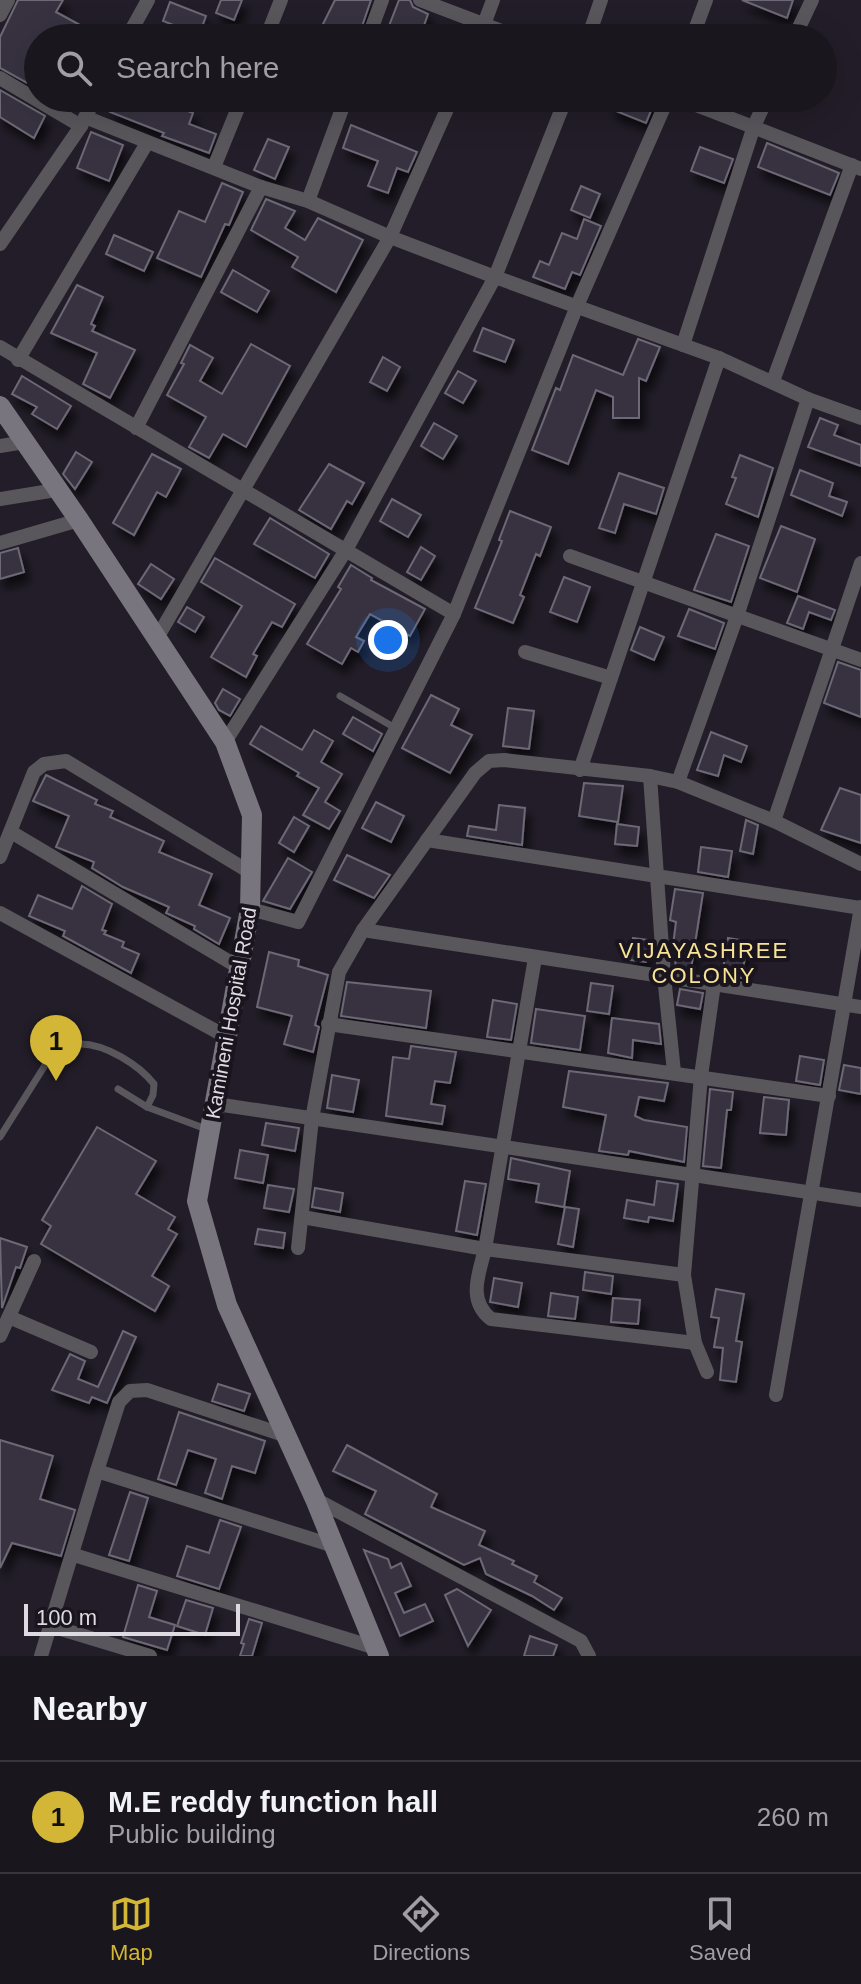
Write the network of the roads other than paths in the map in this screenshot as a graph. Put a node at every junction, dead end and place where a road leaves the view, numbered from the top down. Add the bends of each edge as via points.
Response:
1 (8, 0) edge
2 (148, 0) edge
3 (281, 0) edge
4 (382, 0) edge
5 (420, 0) edge
6 (493, 0) edge
7 (601, 0) edge
8 (706, 0) edge
9 (812, 0) edge
10 (0, 15) edge
11 (135, 24) edge
12 (272, 24) edge
13 (373, 24) edge
14 (468, 24) edge
15 (484, 24) edge
16 (593, 24) edge
17 (697, 24) edge
18 (801, 24) edge
19 (0, 78) edge
20 (24, 90) edge
21 (66, 112) edge
22 (88, 112) edge
23 (236, 112) edge
24 (341, 112) edge
25 (446, 112) edge
26 (560, 112) edge
27 (662, 112) edge
28 (716, 112) edge
29 (760, 112) edge
30 (83, 121) junction
31 (754, 126) junction
32 (147, 143) junction
33 (214, 167) junction
34 (856, 167) edge
35 (261, 187) junction
36 (308, 201) junction
37 (390, 237) junction
38 (0, 244) edge
39 (495, 277) junction
40 (577, 306) junction
41 (683, 345) junction
42 (0, 347) edge
43 (719, 358) junction
44 (18, 360) junction
45 (773, 381) junction
46 (808, 399) junction
47 (0, 406) edge
48 (860, 414) edge
49 (136, 428) junction
50 (24, 442) junction
51 (0, 446) edge
52 (241, 489) junction
53 (56, 490) junction
54 (0, 499) edge
55 (79, 520) junction
56 (0, 543) edge
57 (346, 550) junction
58 (570, 556) dead end
59 (861, 563) edge
60 (642, 584) junction
61 (454, 614) junction
62 (737, 616) junction
63 (157, 638) junction
64 (831, 650) junction
65 (525, 652) dead end
66 (861, 660) edge
67 (611, 678) junction
68 (340, 696) dead end
69 (397, 729) junction
70 (225, 742) junction
71 (580, 770) junction
72 (650, 776) junction
73 (678, 782) junction
74 (774, 821) junction
75 (11, 832) junction
76 (427, 840) junction
77 (0, 857) edge
78 (861, 864) edge
79 (253, 874) junction
80 (658, 877) junction
81 (861, 908) edge
82 (250, 909) junction
83 (0, 913) edge
84 (363, 930) junction
85 (535, 958) junction
86 (240, 968) junction
87 (664, 976) junction
88 (714, 984) junction
89 (844, 1005) junction
90 (861, 1007) edge
91 (328, 1024) junction
92 (225, 1036) junction
93 (519, 1050) junction
94 (674, 1072) junction
95 (701, 1076) junction
96 (118, 1089) dead end
97 (829, 1096) junction
98 (216, 1104) junction
99 (147, 1107) junction
100 (312, 1119) junction
101 (211, 1131) junction
102 (0, 1137) edge
103 (502, 1145) junction
104 (693, 1173) junction
105 (813, 1192) junction
106 (861, 1200) edge
107 (302, 1217) junction
108 (298, 1248) dead end
109 (485, 1249) junction
110 (34, 1261) dead end
111 (684, 1275) junction
112 (9, 1317) junction
113 (0, 1336) edge
114 (695, 1343) junction
115 (91, 1352) dead end
116 (707, 1372) dead end
117 (776, 1395) dead end
118 (284, 1435) junction
119 (97, 1471) junction
120 (315, 1499) junction
121 (334, 1546) junction
122 (74, 1555) junction
123 (51, 1626) junction
124 (378, 1652) edge
125 (41, 1656) edge
126 (150, 1656) edge
127 (589, 1656) edge

1 - 10 street
2 - 11 street
3 - 12 street
4 - 13 street
5 - 14 street
6 - 15 street
7 - 16 street
8 - 17 street
9 - 18 street
19 - 20 street
21 - 30 street
22 - 30 street
23 - 33 street
24 - 36 street
25 - 37 street
26 - 39 street
27 - 40 street
28 - 31 street
29 - 31 street
30 - 32 street
30 - 38 street
31 - 34 street
31 - 41 street
32 - 33 street
32 - 44 street
33 - 35 street
34 - 45 street
35 - 36 street
35 - 49 street
36 - 37 street
37 - 39 street
37 - 52 street
39 - 40 street
39 - 57 street
40 - 41 street
40 - 61 street
41 - 43 street
42 - 44 street
43 - 45 street
43 - 60 street
44 - 49 street
45 - 46 street
46 - 48 street
46 - 62 street
47 - 50 street, Kamineni Hospital Road
49 - 52 street
50 - 51 street
50 - 53 street, Kamineni Hospital Road
52 - 57 street
52 - 63 street
53 - 54 street
53 - 55 street, Kamineni Hospital Road
55 - 56 street
55 - 63 street, Kamineni Hospital Road
57 - 61 street
57 - 70 street
58 - 60 street
59 - 64 street
60 - 62 street
60 - 67 street
61 - 69 street
62 - 64 street
62 - 73 street
63 - 70 street, Kamineni Hospital Road
64 - 66 street
64 - 74 street
65 - 67 street
67 - 71 street
68 - 69 lane
69 - 82 street via 298,922
70 - 79 street, Kamineni Hospital Road via 252,815
71 - 72 street
71 - 76 street via 489,761
72 - 73 street
72 - 80 street
73 - 74 street
74 - 78 street
75 - 77 street
75 - 79 street via 34,772 44,764 66,761
75 - 86 street
76 - 80 street
76 - 84 street
79 - 82 street, Kamineni Hospital Road
80 - 81 street
80 - 87 street
81 - 89 street
82 - 86 street, Kamineni Hospital Road
83 - 92 street
84 - 85 street
84 - 91 street via 339,972
85 - 87 street
85 - 93 street
86 - 92 street, Kamineni Hospital Road
87 - 88 street
87 - 94 street
88 - 89 street
88 - 95 street
89 - 90 street
89 - 97 street
91 - 93 street
91 - 100 street
92 - 98 street, Kamineni Hospital Road
93 - 94 street
93 - 103 street
94 - 95 street
95 - 97 street
95 - 104 street
96 - 99 lane
97 - 105 street
98 - 100 street
98 - 101 street, Kamineni Hospital Road
99 - 101 lane
99 - 102 lane via 154,1084 142,1069 81,1044 54,1051
100 - 103 street
100 - 107 street
101 - 118 street, Kamineni Hospital Road via 197,1201 227,1305
103 - 104 street
103 - 109 street
104 - 105 street
104 - 111 street
105 - 106 street
105 - 117 street
107 - 108 street
107 - 109 street
109 - 111 street
109 - 114 street via 475,1293 491,1319
110 - 112 street
111 - 114 street
112 - 113 street
112 - 115 street
114 - 116 street
118 - 119 street via 147,1390 130,1391 119,1402
118 - 120 street, Kamineni Hospital Road
119 - 121 street
119 - 122 street
120 - 121 street, Kamineni Hospital Road
120 - 127 street via 581,1641
121 - 124 street, Kamineni Hospital Road
122 - 123 street
122 - 124 street
123 - 125 street
123 - 126 street

